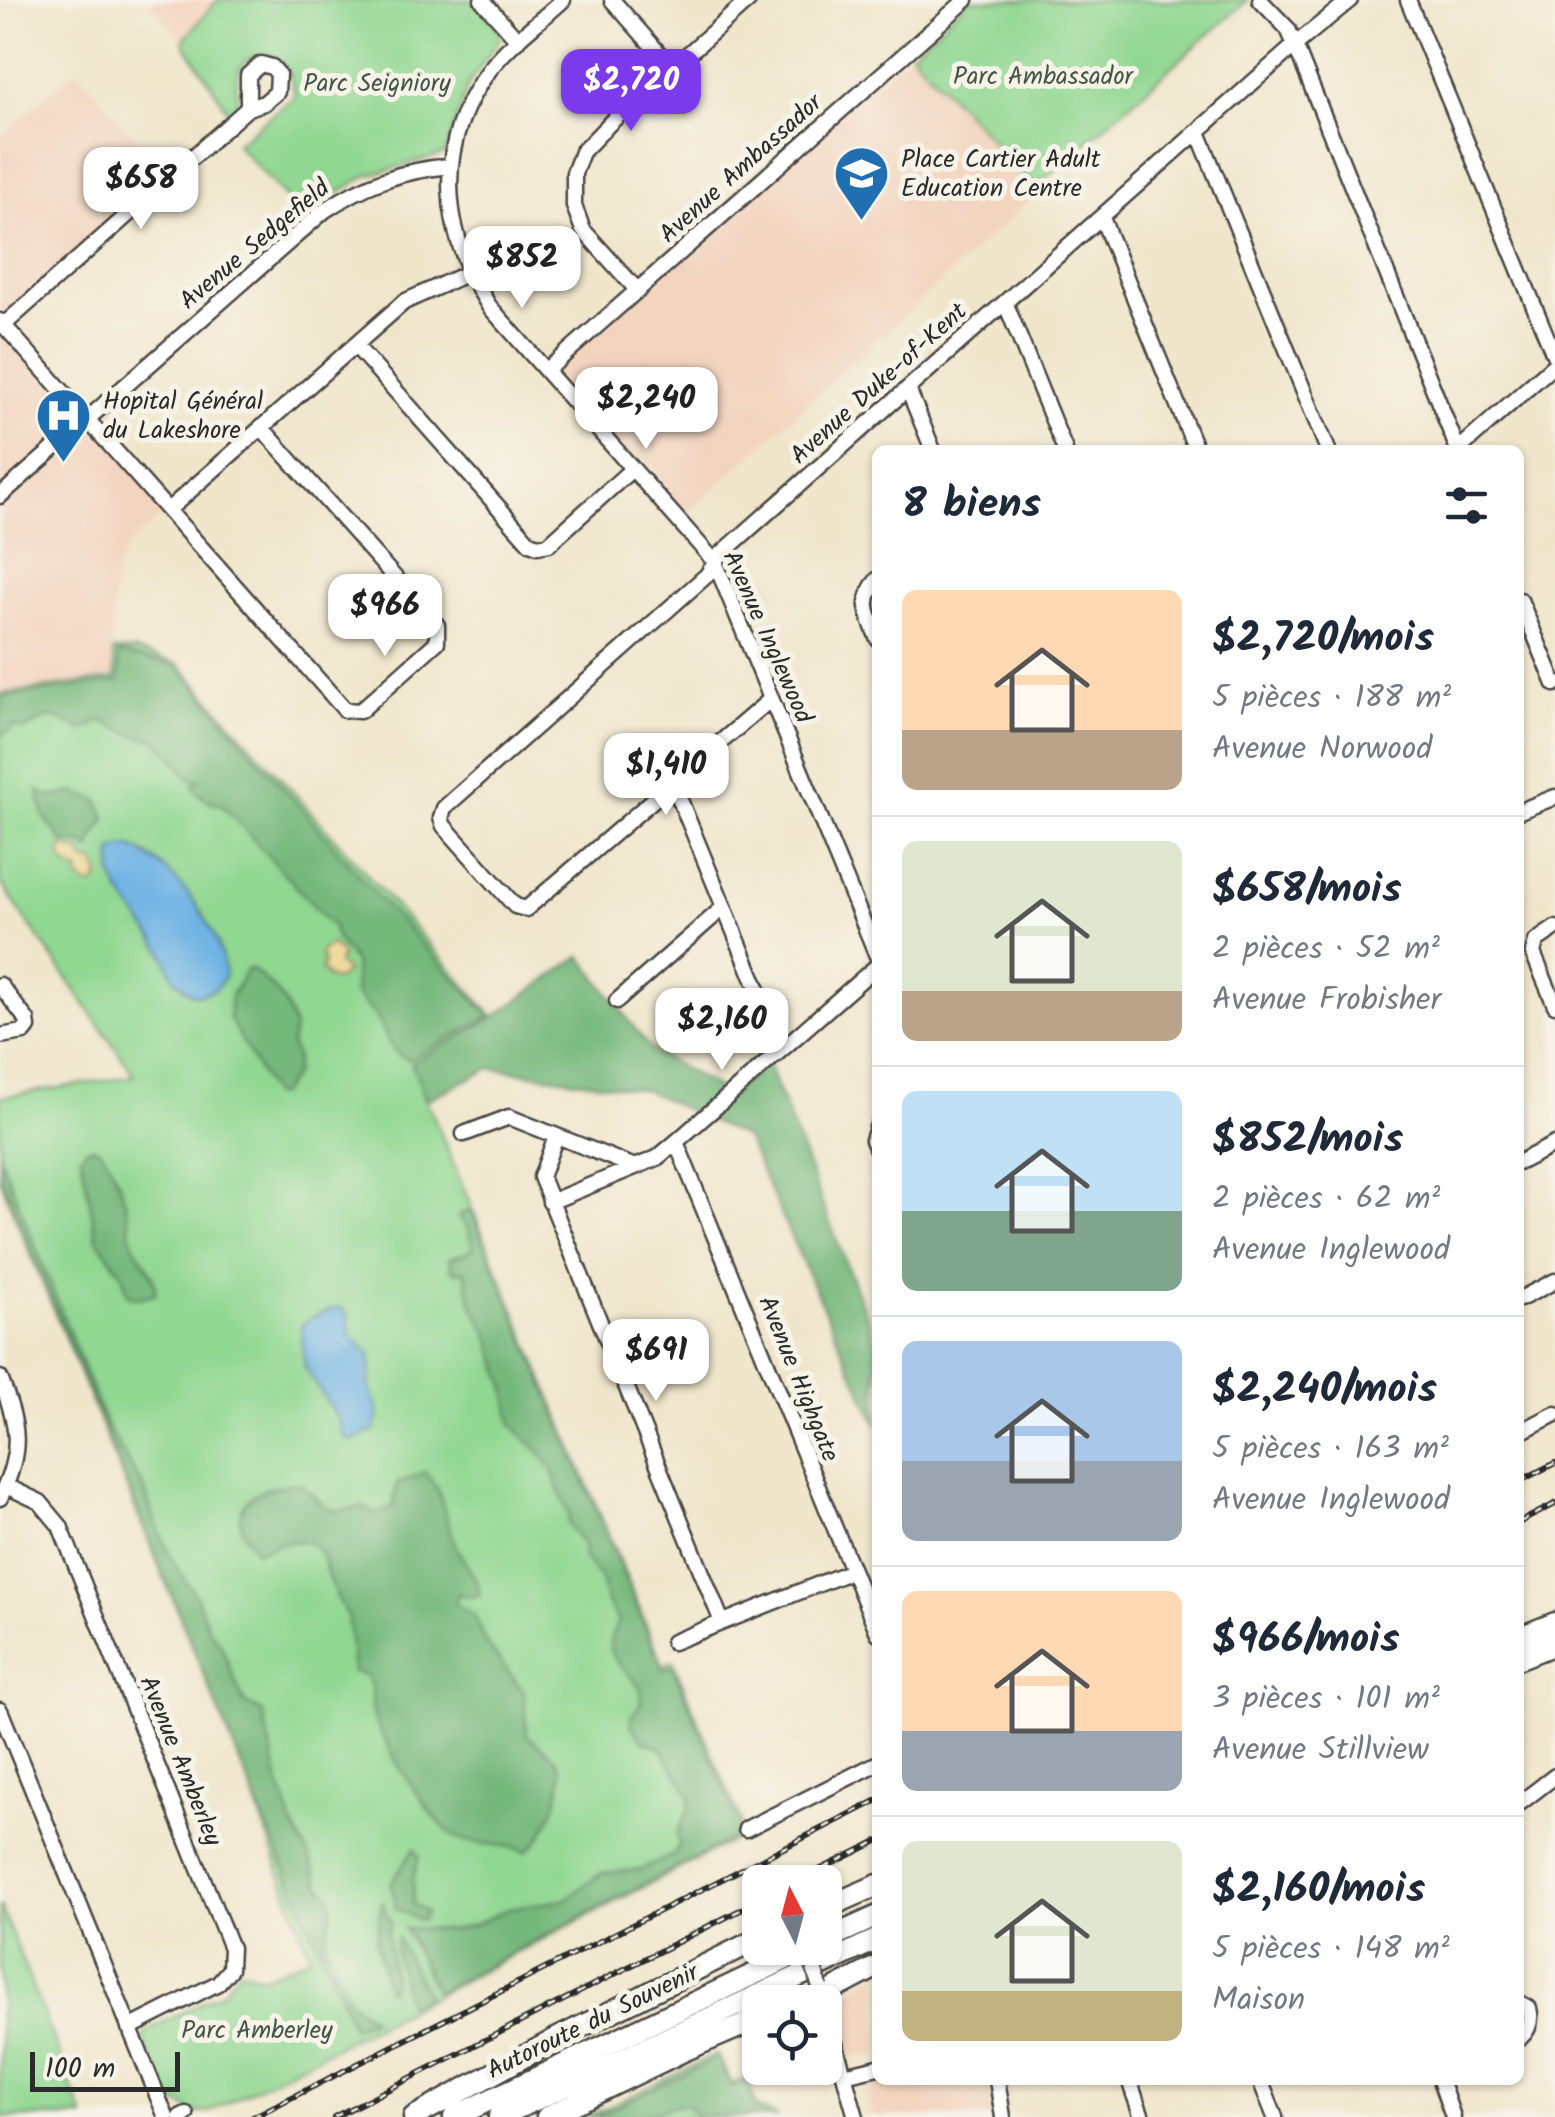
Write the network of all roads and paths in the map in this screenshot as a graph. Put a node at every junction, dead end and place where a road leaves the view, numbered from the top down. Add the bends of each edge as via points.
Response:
1 (482, 0) edge
2 (563, 0) edge
3 (612, 0) edge
4 (749, 0) edge
5 (966, 0) edge
6 (1260, 0) edge
7 (1350, 0) edge
8 (1408, 0) edge
9 (518, 40) junction
10 (1295, 45) junction
11 (672, 68) junction
12 (248, 108) dead end
13 (1198, 132) junction
14 (451, 166) junction
15 (1102, 218) junction
16 (468, 273) junction
17 (638, 291) junction
18 (1005, 302) junction
19 (3, 322) edge
20 (355, 344) junction
21 (1555, 356) edge
22 (1555, 364) edge
23 (546, 372) junction
24 (908, 388) junction
25 (88, 420) junction
26 (262, 427) junction
27 (931, 445) edge
28 (1063, 445) edge
29 (1194, 445) edge
30 (1326, 445) edge
31 (1456, 445) edge
32 (1464, 445) edge
33 (632, 469) junction
34 (0, 496) edge
35 (168, 510) junction
36 (715, 562) junction
37 (872, 586) edge
38 (1524, 610) edge
39 (872, 626) edge
40 (1555, 684) edge
41 (771, 699) junction
42 (674, 782) junction
43 (1555, 797) edge
44 (1524, 809) edge
45 (724, 908) junction
46 (1555, 928) edge
47 (872, 946) edge
48 (872, 966) edge
49 (0, 984) edge
50 (618, 1001) dead end
51 (1555, 1005) edge
52 (0, 1036) edge
53 (782, 1048) junction
54 (464, 1134) dead end
55 (556, 1136) junction
56 (676, 1142) junction
57 (1555, 1144) edge
58 (1524, 1160) edge
59 (635, 1167) junction
60 (550, 1202) junction
61 (1555, 1281) edge
62 (1524, 1297) edge
63 (0, 1378) edge
64 (1555, 1414) edge
65 (1524, 1430) edge
66 (3, 1492) edge
67 (852, 1571) junction
68 (872, 1619) edge
69 (722, 1622) junction
70 (1555, 1623) edge
71 (674, 1642) dead end
72 (1555, 1644) edge
73 (1524, 1649) edge
74 (1524, 1651) edge
75 (0, 1710) edge
76 (872, 1766) edge
77 (1555, 1776) edge
78 (1524, 1800) edge
79 (746, 1829) dead end
80 (872, 1888) edge
81 (842, 1901) edge
82 (872, 1919) edge
83 (842, 1932) edge
84 (872, 1941) edge
85 (742, 1947) edge
86 (773, 1965) edge
87 (872, 1970) edge
88 (842, 1987) edge
89 (1524, 2005) edge
90 (742, 2026) edge
91 (129, 2028) junction
92 (1524, 2034) edge
93 (872, 2068) edge
94 (842, 2069) edge
95 (844, 2075) junction
96 (998, 2085) edge
97 (1131, 2085) edge
98 (1262, 2085) edge
99 (1442, 2085) edge
100 (166, 2117) edge
101 (414, 2117) edge
102 (454, 2117) edge
103 (499, 2117) edge
104 (548, 2117) edge
105 (856, 2117) edge
106 (1003, 2117) edge
107 (1142, 2117) edge
108 (1275, 2117) edge
109 (1453, 2117) edge

1 - 9 street
2 - 9 street
3 - 11 street
4 - 11 street
5 - 17 street, Avenue Ambassador
6 - 10 street
7 - 10 street, Avenue Duke-of-Kent
8 - 21 street
9 - 14 street via 476,89
10 - 13 street, Avenue Duke-of-Kent
10 - 31 street
11 - 17 street via 582,152 574,173 574,206 584,230
12 - 19 street
13 - 15 street, Avenue Duke-of-Kent
13 - 30 street
14 - 16 street, Avenue Inglewood via 454,226
14 - 25 street, Avenue Sedgefield via 376,181 324,210
15 - 18 street, Avenue Duke-of-Kent
15 - 29 street
16 - 20 street via 423,290
16 - 23 street, Avenue Inglewood
17 - 23 street, Avenue Ambassador
18 - 24 street, Avenue Duke-of-Kent
18 - 28 street
19 - 25 street
20 - 26 street
20 - 33 street via 538,546 549,544
22 - 32 street
23 - 33 street, Avenue Inglewood
24 - 27 street
24 - 36 street, Avenue Duke-of-Kent
25 - 34 street, Avenue Sedgefield
25 - 35 street
26 - 35 street
26 - 35 street via 437,626 437,642 360,710 345,710
33 - 36 street, Avenue Inglewood
36 - 41 street, Avenue Inglewood
36 - 42 street, Avenue Duke-of-Kent via 444,808 441,818 515,906 526,909
37 - 39 street via 864,608
38 - 40 street
41 - 42 street
41 - 47 street, Avenue Inglewood
42 - 45 street
43 - 44 street
45 - 50 street
45 - 53 street
46 - 51 street via 1536,941 1534,953
48 - 53 street
49 - 52 street via 28,1027
53 - 56 street
54 - 55 street via 508,1117
55 - 59 street
55 - 60 street via 541,1177
56 - 59 street
56 - 67 street, Avenue Highgate
57 - 58 street
59 - 60 street
60 - 69 street
61 - 62 street
63 - 66 street via 17,1439
64 - 65 street
66 - 91 street, Avenue Amberley via 40,1502 60,1526 231,1948 232,1964 218,1983
67 - 68 street, Avenue Highgate
67 - 69 street
69 - 71 street
70 - 73 highway
72 - 74 highway
75 - 91 street
76 - 79 street
77 - 78 street
80 - 81 highway
82 - 83 highway
84 - 103 highway, Autoroute du Souvenir
85 - 101 highway
86 - 102 highway, Autoroute du Souvenir
87 - 88 highway
89 - 92 street via 1530,2017
90 - 104 highway
91 - 100 street
93 - 95 street
94 - 95 street
95 - 105 street
96 - 106 street
97 - 107 street
98 - 108 street
99 - 109 street

